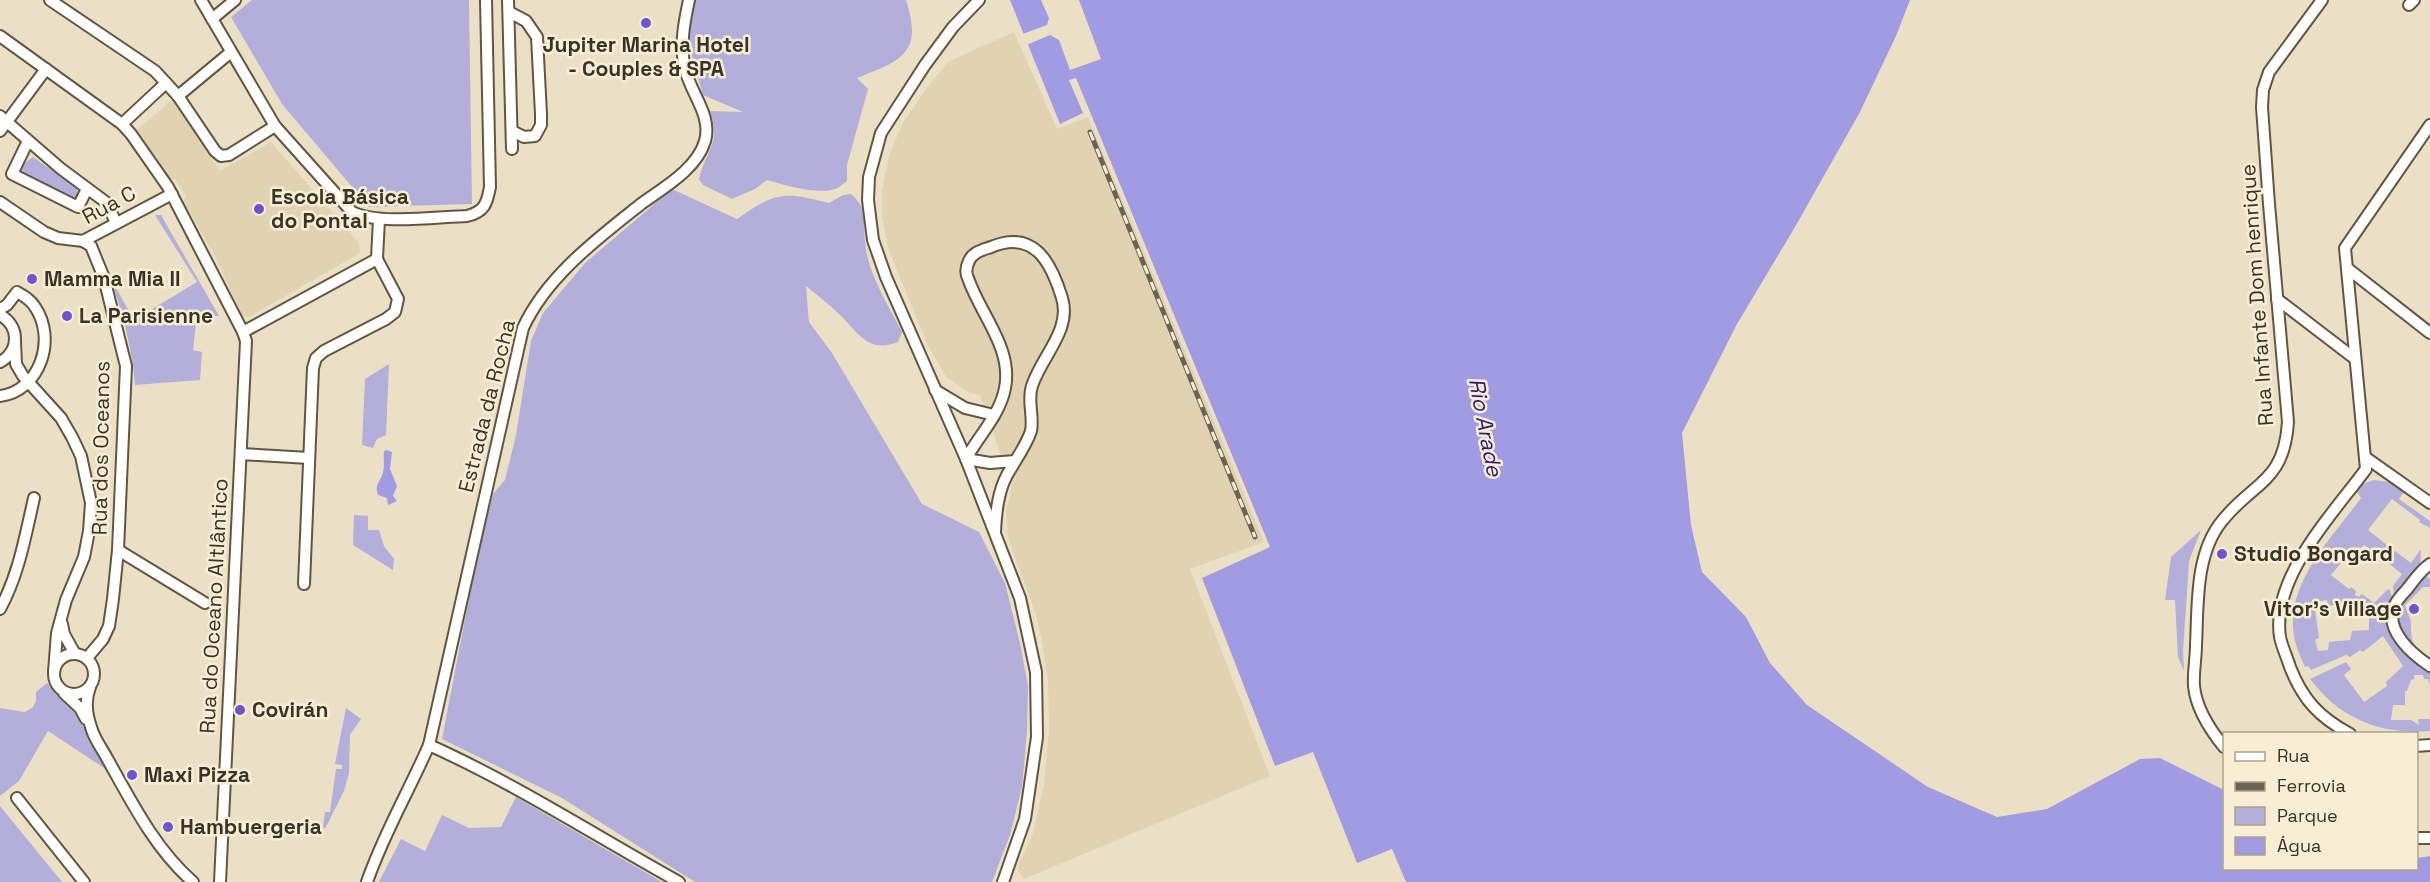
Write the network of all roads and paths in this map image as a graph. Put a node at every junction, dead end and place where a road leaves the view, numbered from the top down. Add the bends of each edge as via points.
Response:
1 (201, 0) edge
2 (235, 0) edge
3 (486, 0) edge
4 (508, 0) edge
5 (689, 0) edge
6 (979, 0) edge
7 (2322, 0) edge
8 (54, 1) edge
9 (509, 12) junction
10 (212, 19) junction
11 (0, 36) edge
12 (231, 52) junction
13 (46, 69) junction
14 (166, 83) junction
15 (178, 96) junction
16 (2, 123) edge
17 (122, 124) junction
18 (2430, 125) edge
19 (275, 126) junction
20 (512, 131) junction
21 (28, 141) junction
22 (512, 149) dead end
23 (87, 189) junction
24 (172, 194) junction
25 (0, 202) edge
26 (379, 219) junction
27 (116, 223) junction
28 (83, 241) junction
29 (377, 259) junction
30 (2347, 268) junction
31 (2277, 299) junction
32 (0, 309) edge
33 (0, 315) edge
34 (243, 332) junction
35 (2430, 333) edge
36 (15, 342) junction
37 (2354, 358) junction
38 (0, 362) edge
39 (0, 367) edge
40 (26, 379) junction
41 (935, 390) junction
42 (0, 396) edge
43 (994, 415) junction
44 (241, 454) junction
45 (2365, 456) junction
46 (309, 458) junction
47 (966, 459) junction
48 (1015, 461) junction
49 (34, 498) dead end
50 (2430, 503) edge
51 (995, 538) junction
52 (118, 550) junction
53 (2430, 564) edge
54 (304, 584) dead end
55 (205, 603) dead end
56 (0, 609) edge
57 (61, 620) junction
58 (75, 654) junction
59 (87, 658) junction
60 (2430, 666) edge
61 (54, 672) junction
62 (90, 687) junction
63 (61, 690) junction
64 (91, 728) junction
65 (2346, 732) edge
66 (429, 745) junction
67 (2223, 745) edge
68 (17, 798) dead end
69 (84, 882) edge
70 (193, 882) edge
71 (220, 882) edge
72 (367, 882) edge
73 (679, 882) edge
74 (1003, 882) edge

1 - 10 street
2 - 10 street
3 - 26 street via 490,187 485,207 467,216
4 - 9 street
5 - 66 street, Estrada da Rocha via 683,58 706,125 704,142 697,157 684,170 556,278 530,312 523,328
6 - 41 street via 953,27 900,101 881,134 869,177 873,240
7 - 31 street, Rua Infante Dom henrique via 2269,72 2263,90
8 - 14 street via 143,61
9 - 20 street
9 - 20 street via 526,21 537,37 542,114 535,136 524,137
10 - 12 street
11 - 13 street
12 - 15 street
12 - 19 street
13 - 16 street
13 - 17 street
14 - 15 street
14 - 17 street
15 - 19 street via 221,156 229,155
16 - 21 street
17 - 24 street via 156,166
18 - 30 street via 2345,249
19 - 26 street via 352,212
20 - 22 street
21 - 23 street
21 - 23 street via 12,174 78,207
23 - 27 street via 107,202
24 - 27 street, Rua C
24 - 34 street
25 - 28 street, Rua C via 44,232
26 - 29 street
27 - 28 street, Rua C
28 - 52 street, Rua dos Oceanos via 91,246 104,278 126,366
29 - 34 street
29 - 46 street via 398,306 386,319 316,358
30 - 35 street
30 - 37 street
31 - 37 street
31 - 67 street, Rua Infante Dom henrique via 2288,422 2285,449 2276,469 2222,521 2202,566 2194,687 2201,711
32 - 40 street via 17,292 28,299 41,319 45,332 43,356
33 - 36 street via 12,325
34 - 44 street, Rua do Oceano Altlântico via 246,350
36 - 38 street via 10,355
36 - 40 street via 16,364
37 - 45 street
39 - 40 street
40 - 42 street via 15,393
40 - 57 street via 62,418 72,437 81,456 91,503 84,557
41 - 43 street via 965,408
41 - 47 street
43 - 47 street
43 - 48 street via 1006,386 1006,369 966,271 978,252 1009,241 1022,242 1044,256 1065,316 1032,385 1030,431
44 - 46 street
44 - 71 street, Rua do Oceano Altlântico
45 - 50 street
45 - 65 street via 2366,469 2297,560 2280,612 2280,636 2296,682 2310,705 2327,722
46 - 54 street
47 - 48 street via 990,463
47 - 51 street
48 - 51 street via 997,507
49 - 56 street via 21,558
51 - 74 street via 1020,598 1036,672 1037,737 1025,819
52 - 55 street
52 - 59 street, Rua dos Oceanos via 109,626
53 - 60 street via 2394,606 2391,620 2394,630 2416,657
57 - 58 street
57 - 61 street
58 - 59 street
58 - 61 street via 59,660
59 - 62 street via 94,675
61 - 63 street via 54,681
62 - 63 street via 72,695
62 - 64 street via 86,699
63 - 64 street via 80,708
64 - 70 street via 157,841
66 - 72 street, Estrada da Rocha
66 - 73 street via 533,796
68 - 69 street

